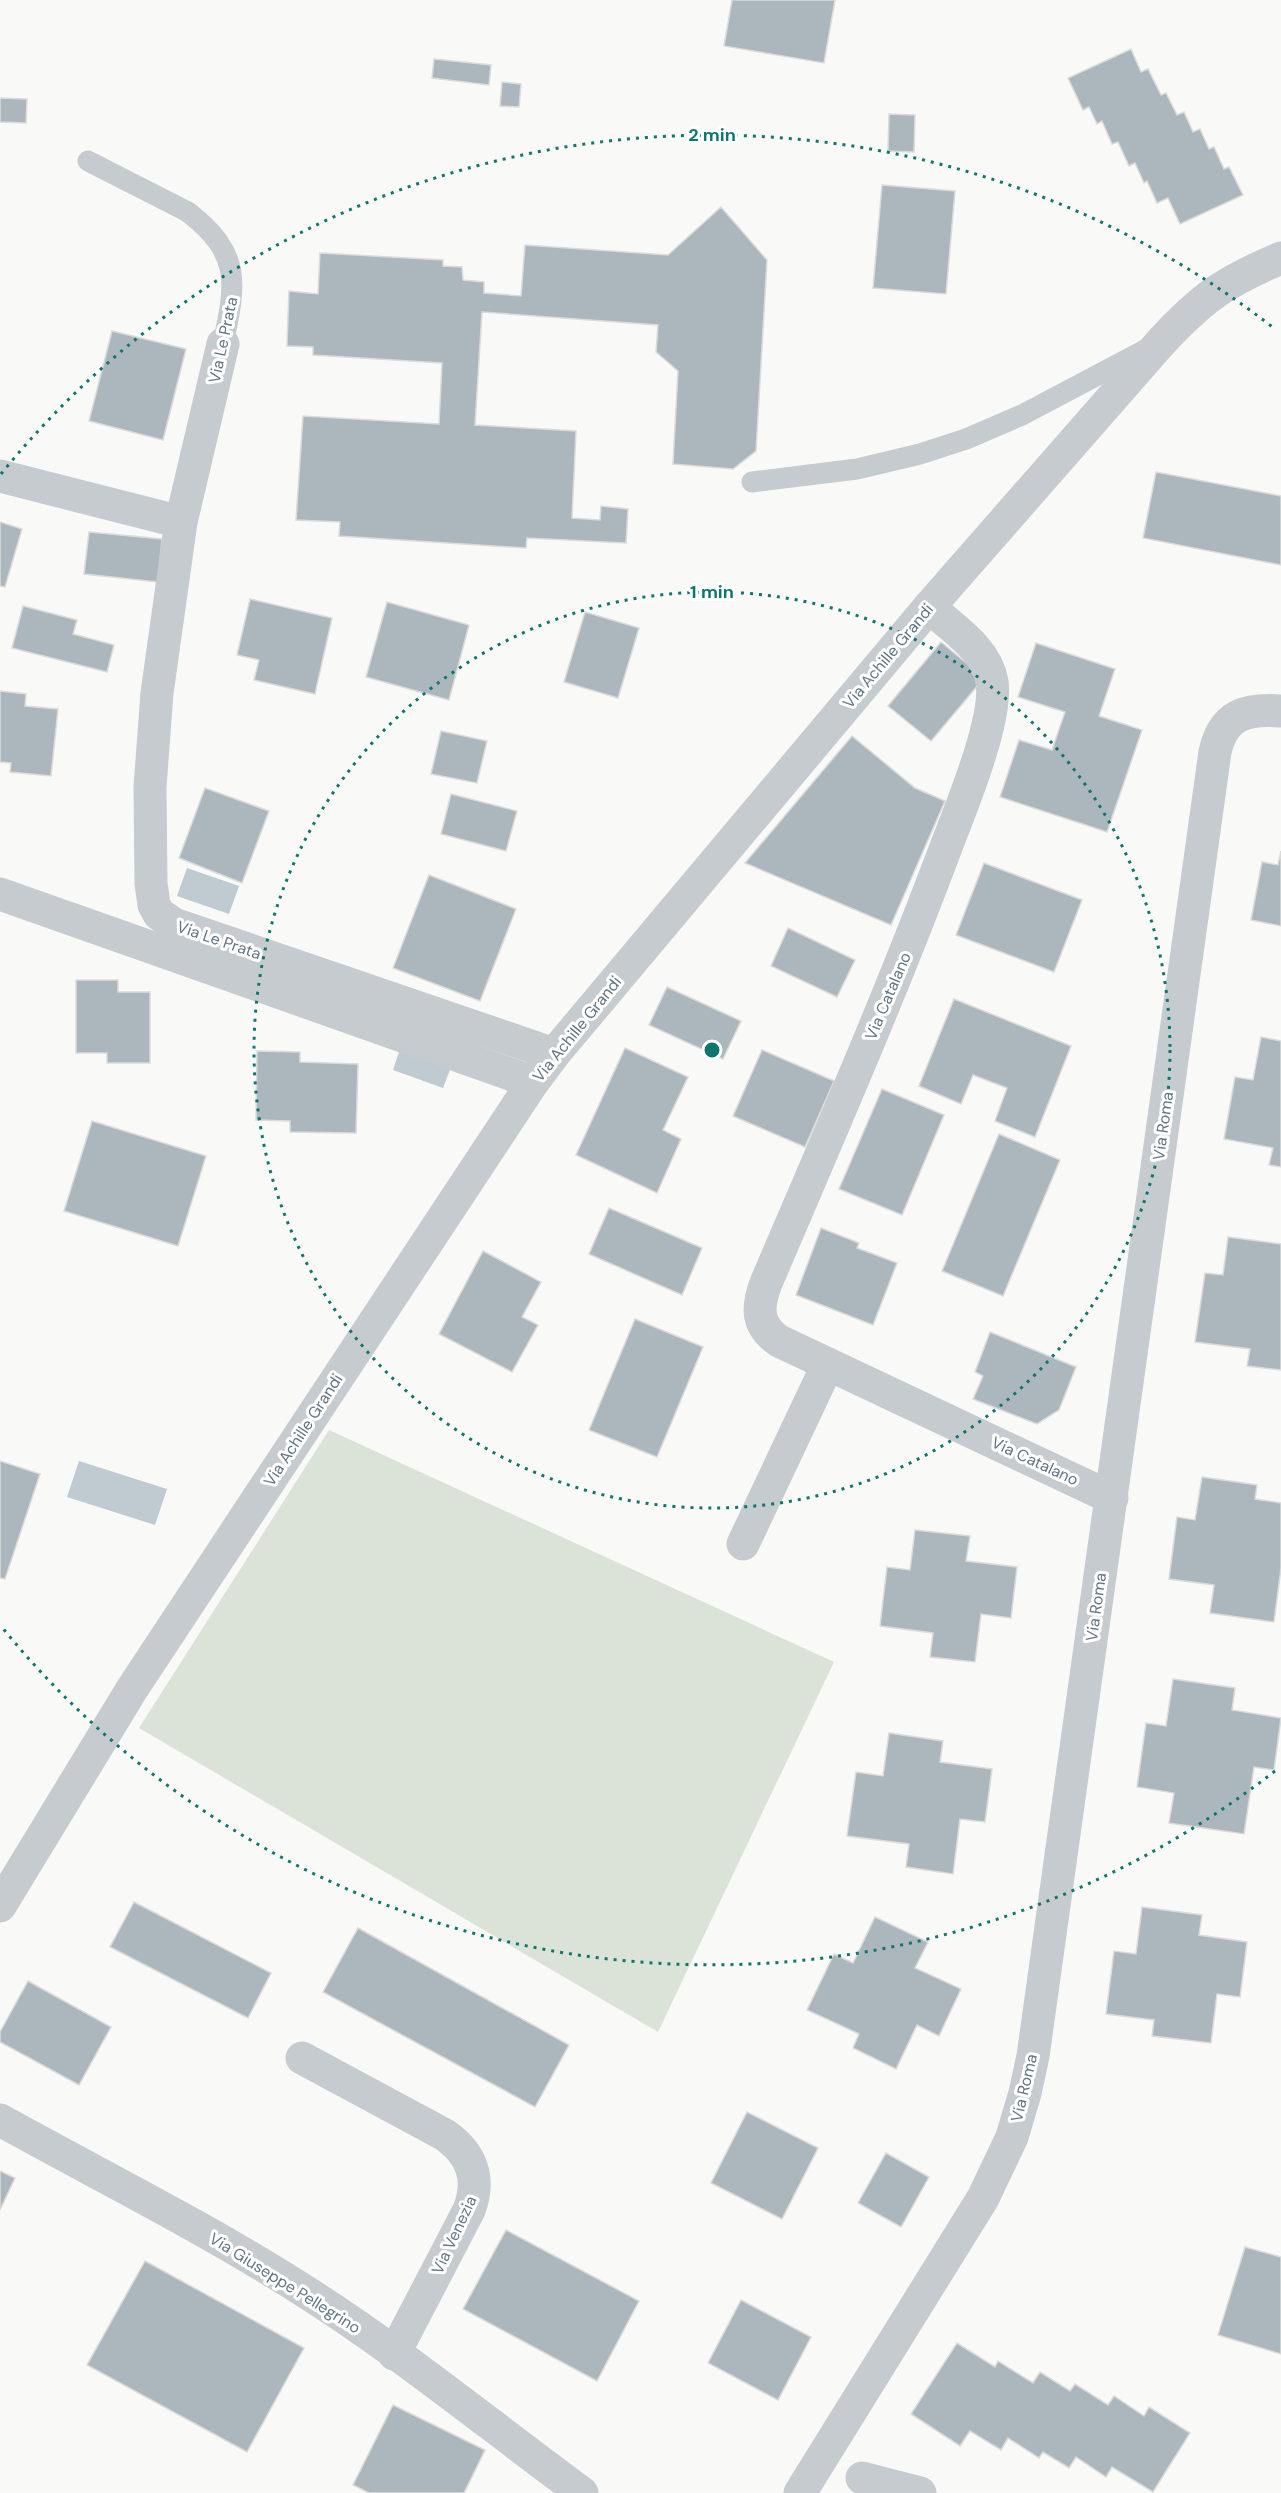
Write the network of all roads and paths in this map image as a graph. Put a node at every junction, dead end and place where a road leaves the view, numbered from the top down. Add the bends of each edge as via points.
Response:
1 (88, 161) dead end
2 (1281, 258) edge
3 (1162, 341) junction
4 (223, 344) joint
5 (0, 476) edge
6 (752, 482) dead end
7 (182, 522) junction
8 (929, 607) junction
9 (1281, 711) edge
10 (0, 894) edge
11 (554, 1054) junction
12 (533, 1082) junction
13 (828, 1364) junction
14 (1112, 1497) junction
15 (743, 1544) dead end
16 (0, 1906) edge
17 (302, 2058) dead end
18 (0, 2120) edge
19 (394, 2354) junction
20 (862, 2478) dead end
21 (582, 2493) edge
22 (800, 2493) edge
23 (920, 2493) edge

1 - 4 lane, Via Le Prata via 188,212 215,238 232,270 234,286
2 - 3 street, Via Achille Grandi via 1217,289 1187,313
3 - 6 lane via 1022,415 966,439 856,469
3 - 8 street, Via Achille Grandi
4 - 7 street, Via Le Prata
5 - 7 street
7 - 11 street, Via Le Prata via 159,675 151,776 151,882 159,914 174,924
8 - 11 street, Via Achille Grandi
8 - 13 street, Via Catalano via 983,659 992,683 992,710 906,955 761,1300 760,1316 766,1330 779,1341
9 - 14 street, Via Roma via 1256,710 1231,720 1215,752
10 - 12 street, Via Le Prata
11 - 12 street, Via Achille Grandi
12 - 16 street, Via Achille Grandi via 132,1689
13 - 14 street, Via Catalano
13 - 15 street
14 - 22 street, Via Roma via 1033,2056 1019,2114 1003,2158 977,2208
17 - 19 street, Via Venezia via 445,2135 472,2166 475,2187 468,2210
18 - 19 street, Via Giuseppe Pellegrino via 266,2267
19 - 21 street, Via Giuseppe Pellegrino
20 - 23 street

